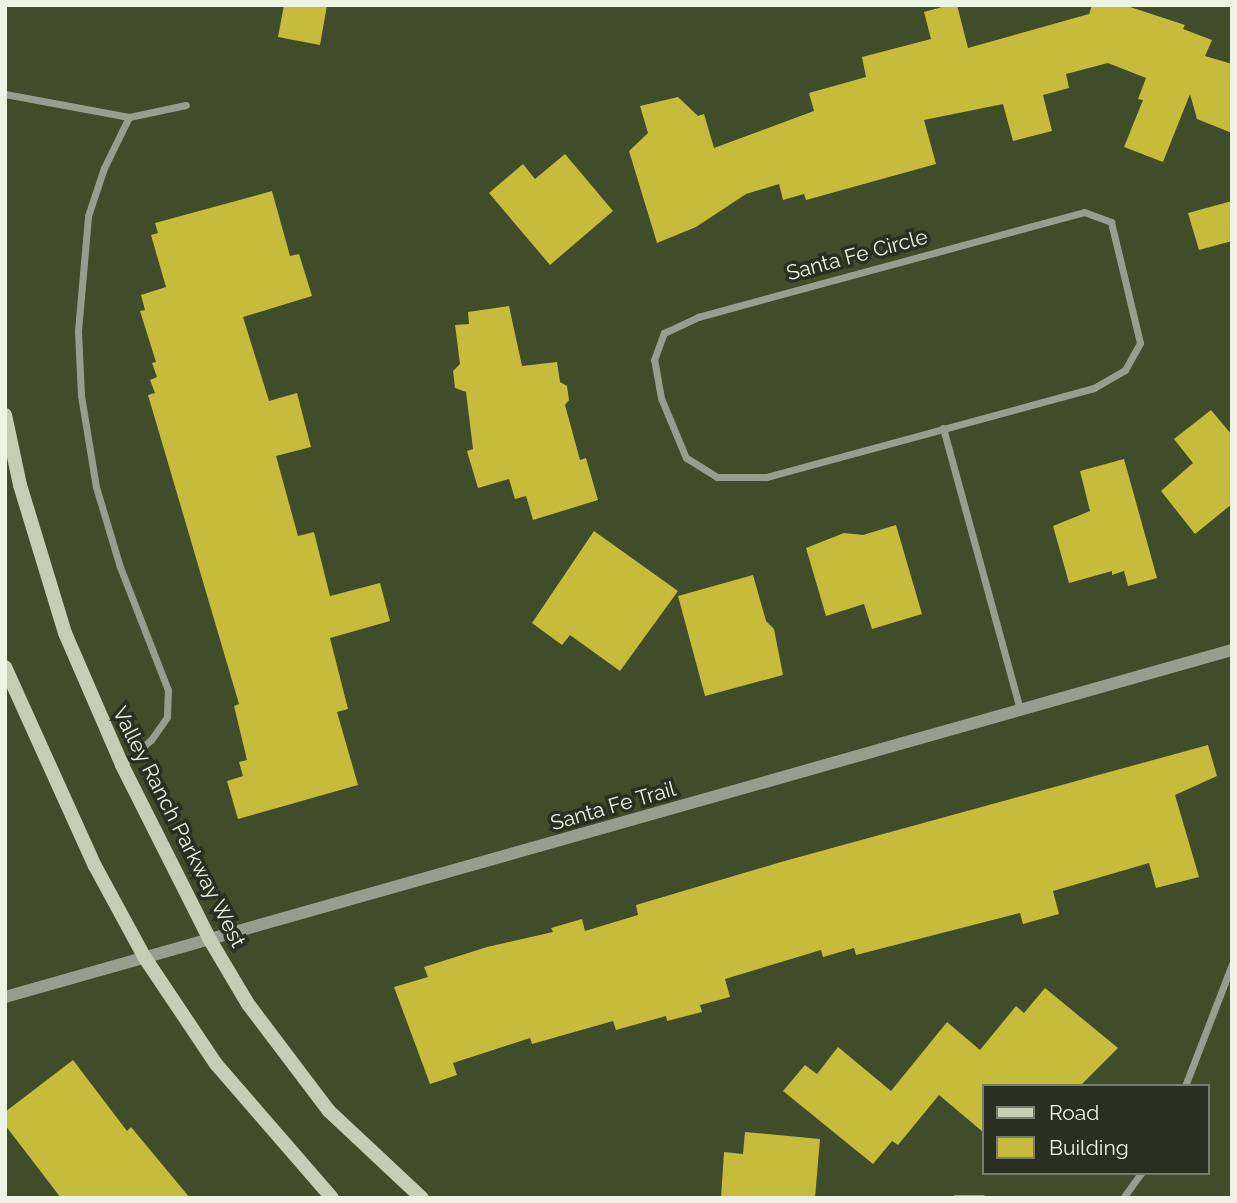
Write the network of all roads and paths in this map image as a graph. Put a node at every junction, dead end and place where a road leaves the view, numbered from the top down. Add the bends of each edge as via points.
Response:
1 (5, 94) edge
2 (186, 105) dead end
3 (129, 117) junction
4 (5, 415) edge
5 (943, 428) junction
6 (1232, 650) edge
7 (5, 667) edge
8 (1020, 710) junction
9 (122, 765) junction
10 (210, 940) junction
11 (145, 958) junction
12 (1232, 964) edge
13 (5, 997) edge
14 (1186, 1084) edge
15 (1140, 1175) edge
16 (332, 1198) edge
17 (422, 1198) edge
18 (955, 1198) edge
19 (982, 1198) edge
20 (1123, 1198) edge

1 - 3 street
2 - 3 street
3 - 9 street via 88,216 78,331 81,394 96,488 120,567 168,690 167,717 151,740
4 - 9 main road, Valley Ranch Parkway West via 20,485 65,633
5 - 5 street, Santa Fe Circle via 1094,388 1125,370 1140,343 1111,222 1084,212 698,317 664,333 654,360 661,398 687,458 717,477 766,477
5 - 8 street
6 - 8 street, Santa Fe Trail
7 - 11 main road via 95,866
8 - 10 street, Santa Fe Trail
9 - 10 main road, Valley Ranch Parkway West
10 - 11 street, Santa Fe Trail
10 - 17 main road, Valley Ranch Parkway West via 248,1004 329,1111
11 - 13 street, Santa Fe Trail
11 - 16 main road via 216,1064
12 - 14 street
15 - 20 street
18 - 19 street

